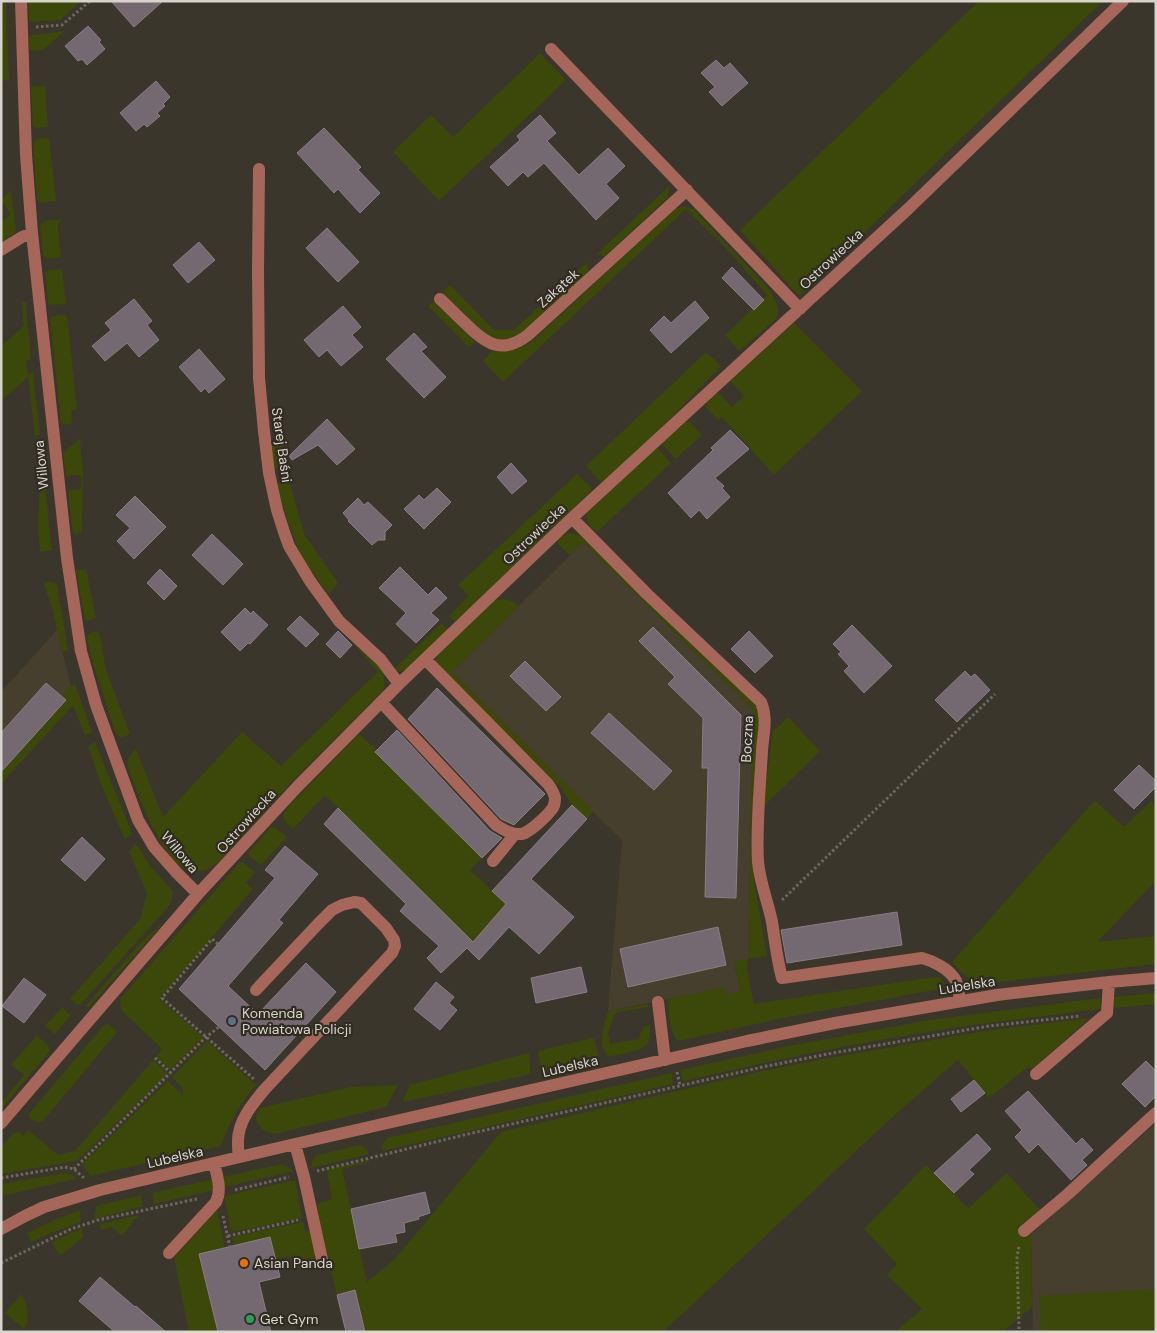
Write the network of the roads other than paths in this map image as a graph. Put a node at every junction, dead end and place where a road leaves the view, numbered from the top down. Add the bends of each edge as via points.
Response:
1 (22, 1) edge
2 (1123, 1) edge
3 (551, 49) dead end
4 (259, 169) dead end
5 (687, 190) junction
6 (32, 233) junction
7 (1, 250) edge
8 (440, 299) dead end
9 (800, 308) junction
10 (572, 518) junction
11 (425, 659) junction
12 (399, 684) junction
13 (380, 702) junction
14 (515, 834) junction
15 (493, 861) dead end
16 (198, 894) junction
17 (1156, 978) edge
18 (1109, 982) junction
19 (256, 990) dead end
20 (960, 1001) junction
21 (658, 1002) dead end
22 (665, 1060) junction
23 (1036, 1074) dead end
24 (1156, 1113) edge
25 (1, 1123) edge
26 (295, 1144) junction
27 (239, 1157) junction
28 (214, 1163) junction
29 (2, 1227) edge
30 (1024, 1231) road end
31 (169, 1253) dead end
32 (323, 1264) dead end

1 - 6 street, Willowa via 26,155
2 - 9 street, Ostrowiecka via 908,210
3 - 5 street
4 - 12 street, Starej Baśni via 259,378 277,510 289,546 310,581 339,621 381,660
5 - 8 street, Zakątek via 528,336 513,344 496,345 479,337
5 - 9 street
6 - 7 street
6 - 16 street, Willowa via 66,550 81,651 96,705 138,820 154,847
9 - 10 street, Ostrowiecka
10 - 11 street, Ostrowiecka
10 - 20 street, Boczna via 652,600 761,702 765,721 758,862 782,978 922,958 950,973 956,980
11 - 12 street, Ostrowiecka
11 - 14 street via 553,791 553,809 531,830
12 - 13 street, Ostrowiecka
13 - 14 street via 496,825
13 - 16 street, Ostrowiecka
14 - 15 street
16 - 25 street, Ostrowiecka
17 - 18 street, Lubelska
18 - 20 street, Lubelska
18 - 23 street via 1107,1013
19 - 27 street via 332,910 342,905 361,904 394,940 392,952 250,1108 238,1141
20 - 22 street, Lubelska via 835,1023
21 - 22 street
22 - 26 street, Lubelska
24 - 30 street
26 - 27 street, Lubelska
26 - 32 street
27 - 28 street, Lubelska
28 - 29 street, Lubelska via 100,1190 44,1207
28 - 31 street via 220,1194

